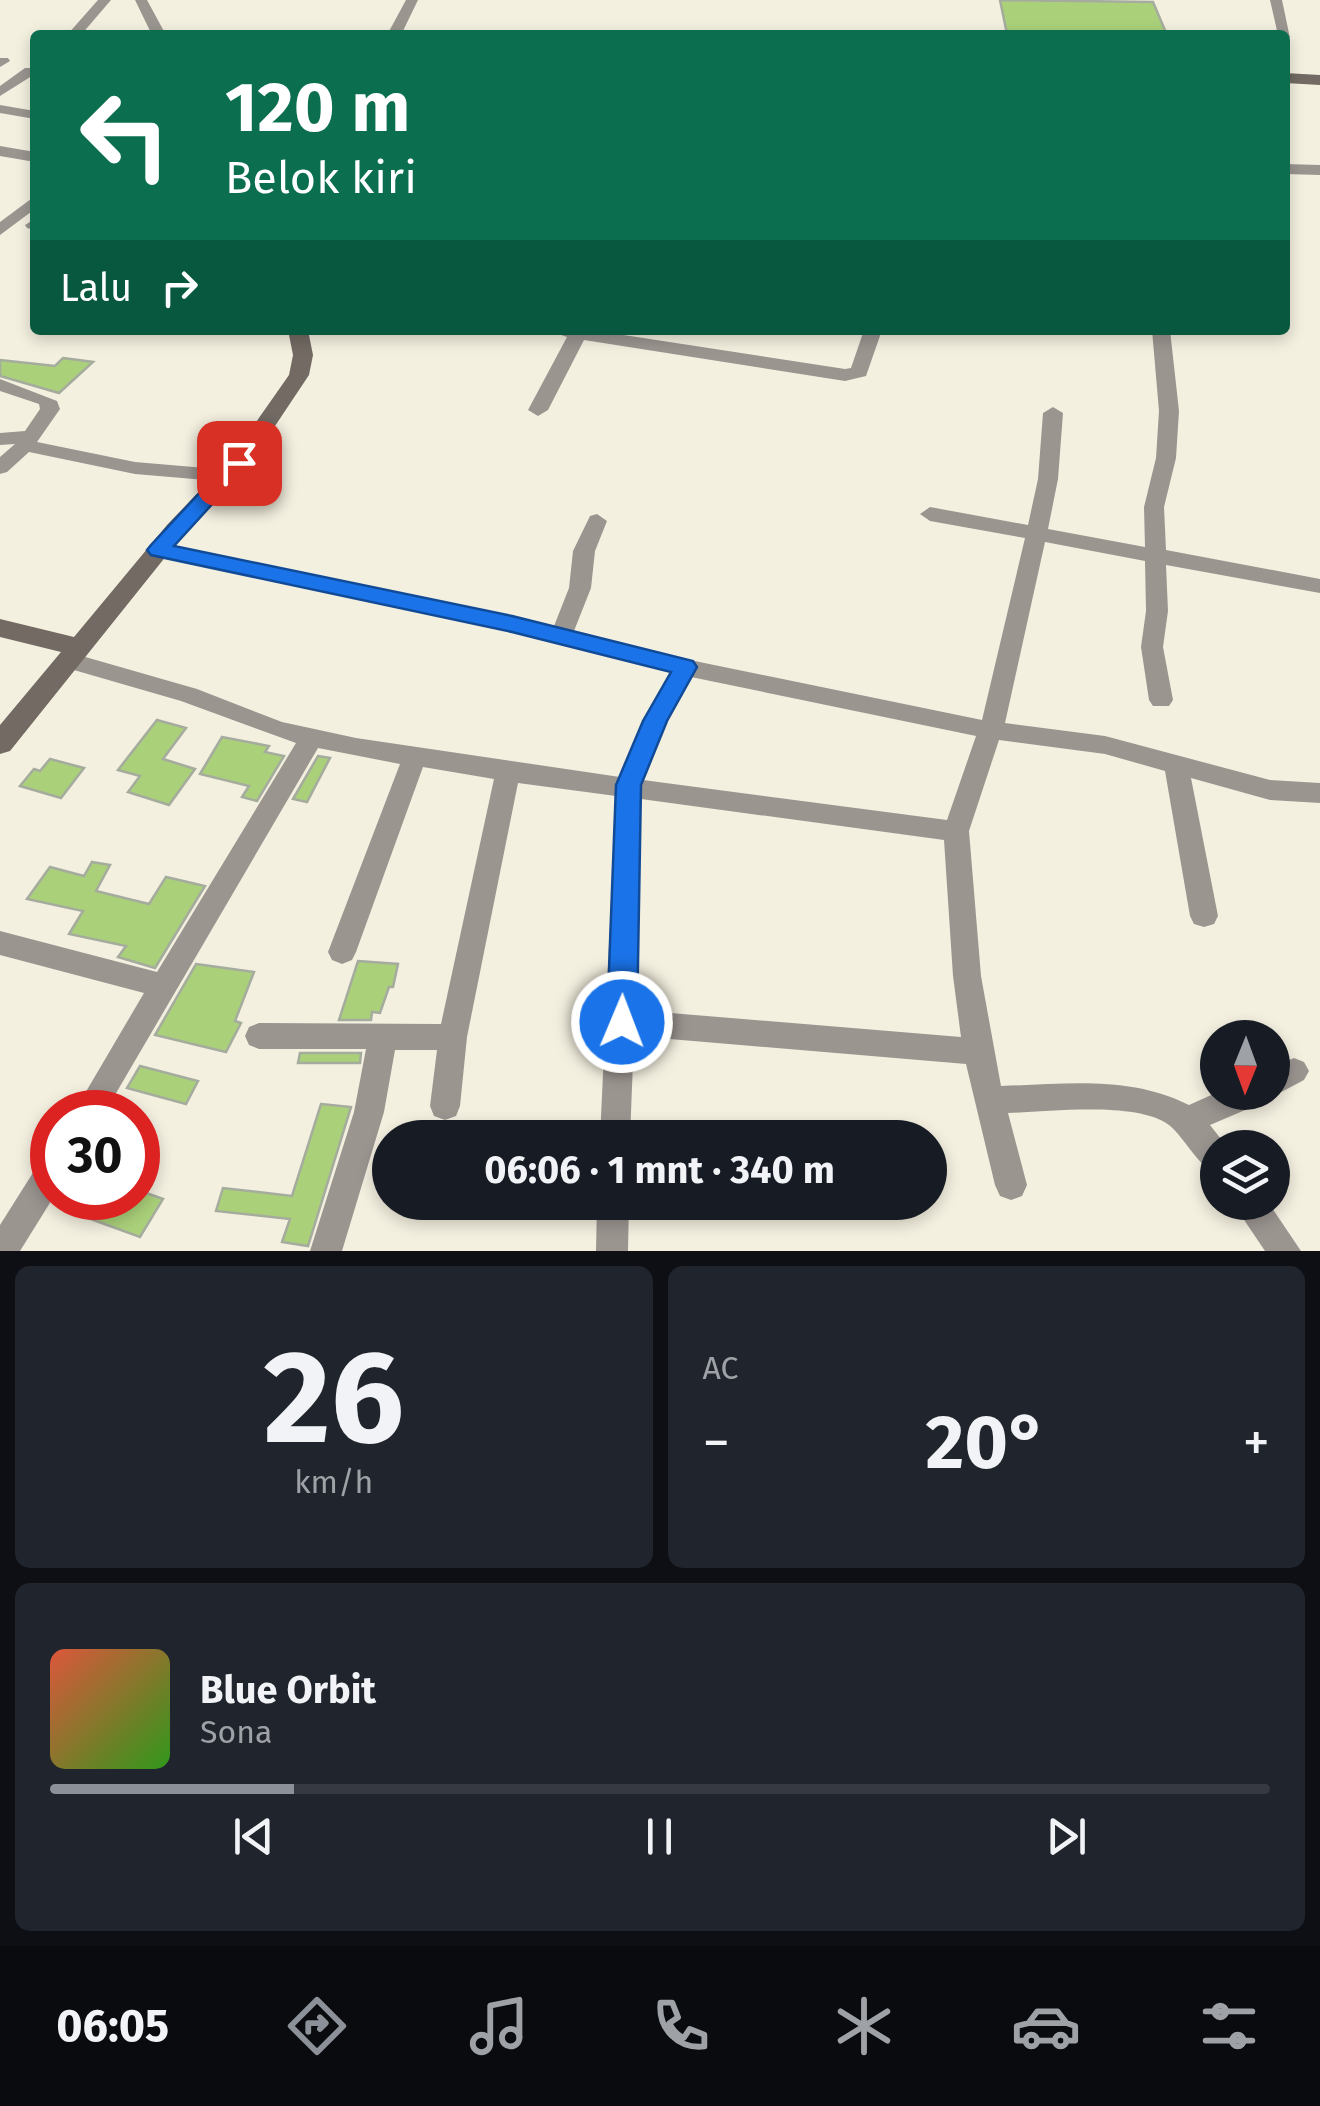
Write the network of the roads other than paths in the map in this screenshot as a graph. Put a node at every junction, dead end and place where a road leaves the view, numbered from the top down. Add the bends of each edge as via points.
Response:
1 (104, 0) edge
2 (141, 0) edge
3 (412, 0) edge
4 (1276, 0) edge
5 (78, 30) edge
6 (156, 30) edge
7 (397, 30) edge
8 (1283, 30) edge
9 (30, 72) dead end
10 (1290, 78) edge
11 (1320, 80) edge
12 (0, 92) edge
13 (0, 109) edge
14 (30, 115) edge
15 (0, 151) edge
16 (30, 156) edge
17 (1290, 169) edge
18 (1320, 170) edge
19 (30, 205) edge
20 (0, 230) edge
21 (299, 335) edge
22 (577, 335) edge
23 (598, 335) edge
24 (871, 335) edge
25 (1161, 335) edge
26 (0, 386) edge
27 (538, 410) dead end
28 (1053, 414) dead end
29 (0, 438) edge
30 (27, 441) junction
31 (240, 461) junction
32 (0, 468) edge
33 (930, 514) dead end
34 (596, 521) dead end
35 (1035, 533) junction
36 (158, 550) junction
37 (1156, 555) junction
38 (1320, 586) edge
39 (0, 628) edge
40 (561, 636) junction
41 (74, 654) junction
42 (685, 667) junction
43 (1161, 700) dead end
44 (990, 730) junction
45 (311, 738) junction
46 (0, 744) edge
47 (415, 757) junction
48 (1176, 764) junction
49 (508, 772) junction
50 (629, 785) junction
51 (1320, 793) edge
52 (956, 832) junction
53 (1204, 916) dead end
54 (0, 943) edge
55 (342, 952) dead end
56 (166, 987) junction
57 (622, 1022) junction
58 (259, 1036) dead end
59 (383, 1036) junction
60 (454, 1037) junction
61 (978, 1052) junction
62 (103, 1090) edge
63 (990, 1100) junction
64 (445, 1106) dead end
65 (1211, 1110) edge
66 (617, 1120) edge
67 (1185, 1121) junction
68 (1200, 1138) edge
69 (1011, 1185) dead end
70 (30, 1206) edge
71 (613, 1220) edge
72 (1262, 1220) edge
73 (2, 1251) edge
74 (326, 1251) edge
75 (612, 1251) edge
76 (1285, 1251) edge

1 - 5 street
2 - 6 street
3 - 7 street
4 - 8 street
9 - 12 street
10 - 11 street
13 - 14 street
15 - 16 street
17 - 18 street
19 - 20 street
21 - 31 street via 299,376
22 - 27 street
23 - 24 street via 845,375 859,372
25 - 37 street via 1169,411 1154,506
26 - 30 street via 48,401 50,409
28 - 35 street
29 - 30 street
30 - 31 street via 136,468
30 - 32 street
31 - 36 street
33 - 35 street
34 - 40 street
35 - 37 street
35 - 44 street
36 - 40 street
36 - 41 street
37 - 38 street
37 - 43 street via 1152,646
39 - 41 street
40 - 42 street
41 - 45 street via 256,724
41 - 46 street
42 - 44 street
42 - 50 street
44 - 48 street via 1104,744
44 - 52 street
45 - 47 street
45 - 56 street
47 - 49 street
47 - 55 street
48 - 51 street via 1270,790
48 - 53 street
49 - 50 street
49 - 60 street
50 - 52 street
50 - 57 street
52 - 61 street
54 - 56 street
56 - 62 street
57 - 61 street
57 - 66 street
58 - 59 street
59 - 60 street
59 - 74 street
60 - 64 street
61 - 63 street
63 - 67 street via 1129,1100
63 - 69 street
65 - 67 street
67 - 68 street
70 - 73 street
71 - 75 street
72 - 76 street

